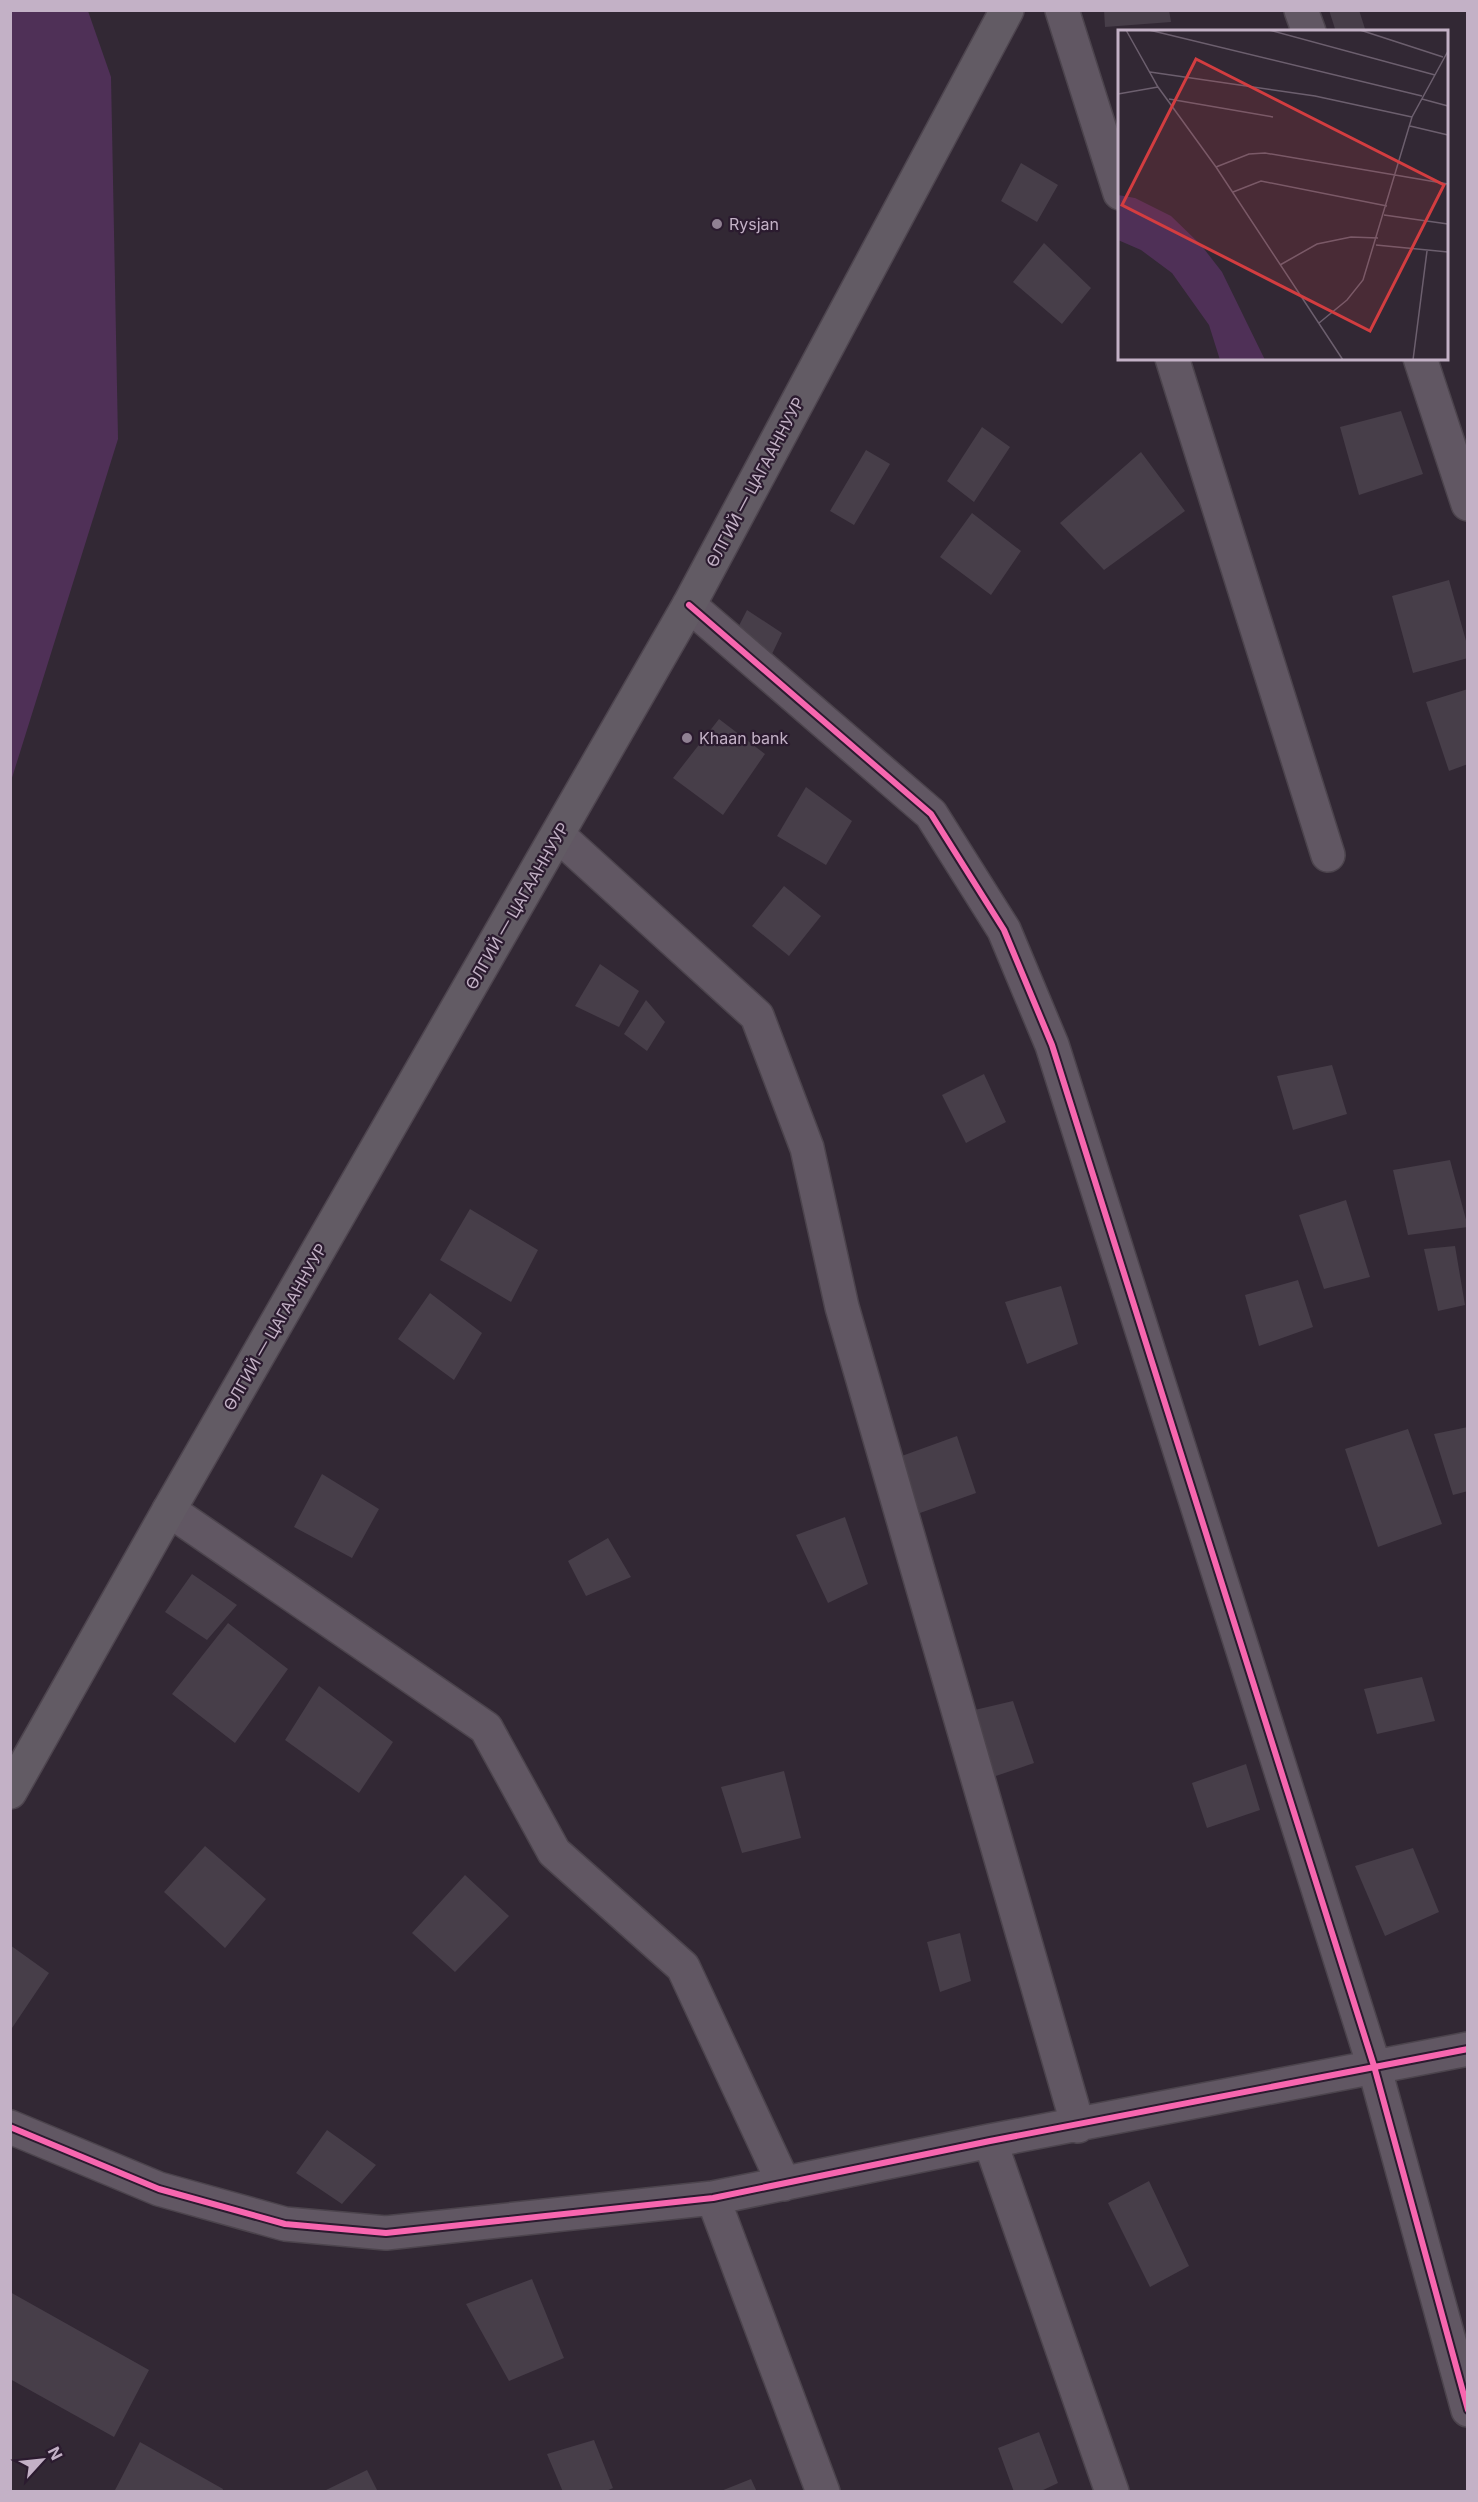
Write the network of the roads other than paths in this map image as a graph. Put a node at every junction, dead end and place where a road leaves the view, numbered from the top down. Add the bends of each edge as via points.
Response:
1 (1007, 10) edge
2 (1062, 10) edge
3 (1301, 10) edge
4 (1308, 30) edge
5 (1118, 190) edge
6 (1173, 360) edge
7 (1421, 360) edge
8 (1467, 504) edge
9 (689, 605) junction
10 (558, 835) junction
11 (1328, 855) dead end
12 (169, 1510) junction
13 (10, 1792) edge
14 (1467, 2049) edge
15 (1374, 2066) junction
16 (1078, 2126) junction
17 (10, 2127) edge
18 (990, 2141) junction
19 (784, 2184) junction
20 (713, 2198) junction
21 (1467, 2410) edge
22 (823, 2492) edge
23 (1112, 2492) edge

1 - 9 highway, ӨЛГИЙ — ЦАГААННУУР
2 - 5 street
3 - 4 street
6 - 11 street
7 - 8 street
9 - 10 highway, ӨЛГИЙ — ЦАГААННУУР
9 - 15 street via 931,814 1004,930 1052,1044
10 - 12 highway, ӨЛГИЙ — ЦАГААННУУР
10 - 16 street via 757,1016 807,1148 842,1306
12 - 13 highway, ӨЛГИЙ — ЦАГААННУУР
12 - 19 street via 486,1728 554,1852 683,1967
14 - 15 street
15 - 16 street
15 - 21 street
16 - 18 street
17 - 20 street via 159,2189 285,2224 386,2233
18 - 19 street
18 - 23 street
19 - 20 street
20 - 22 street

